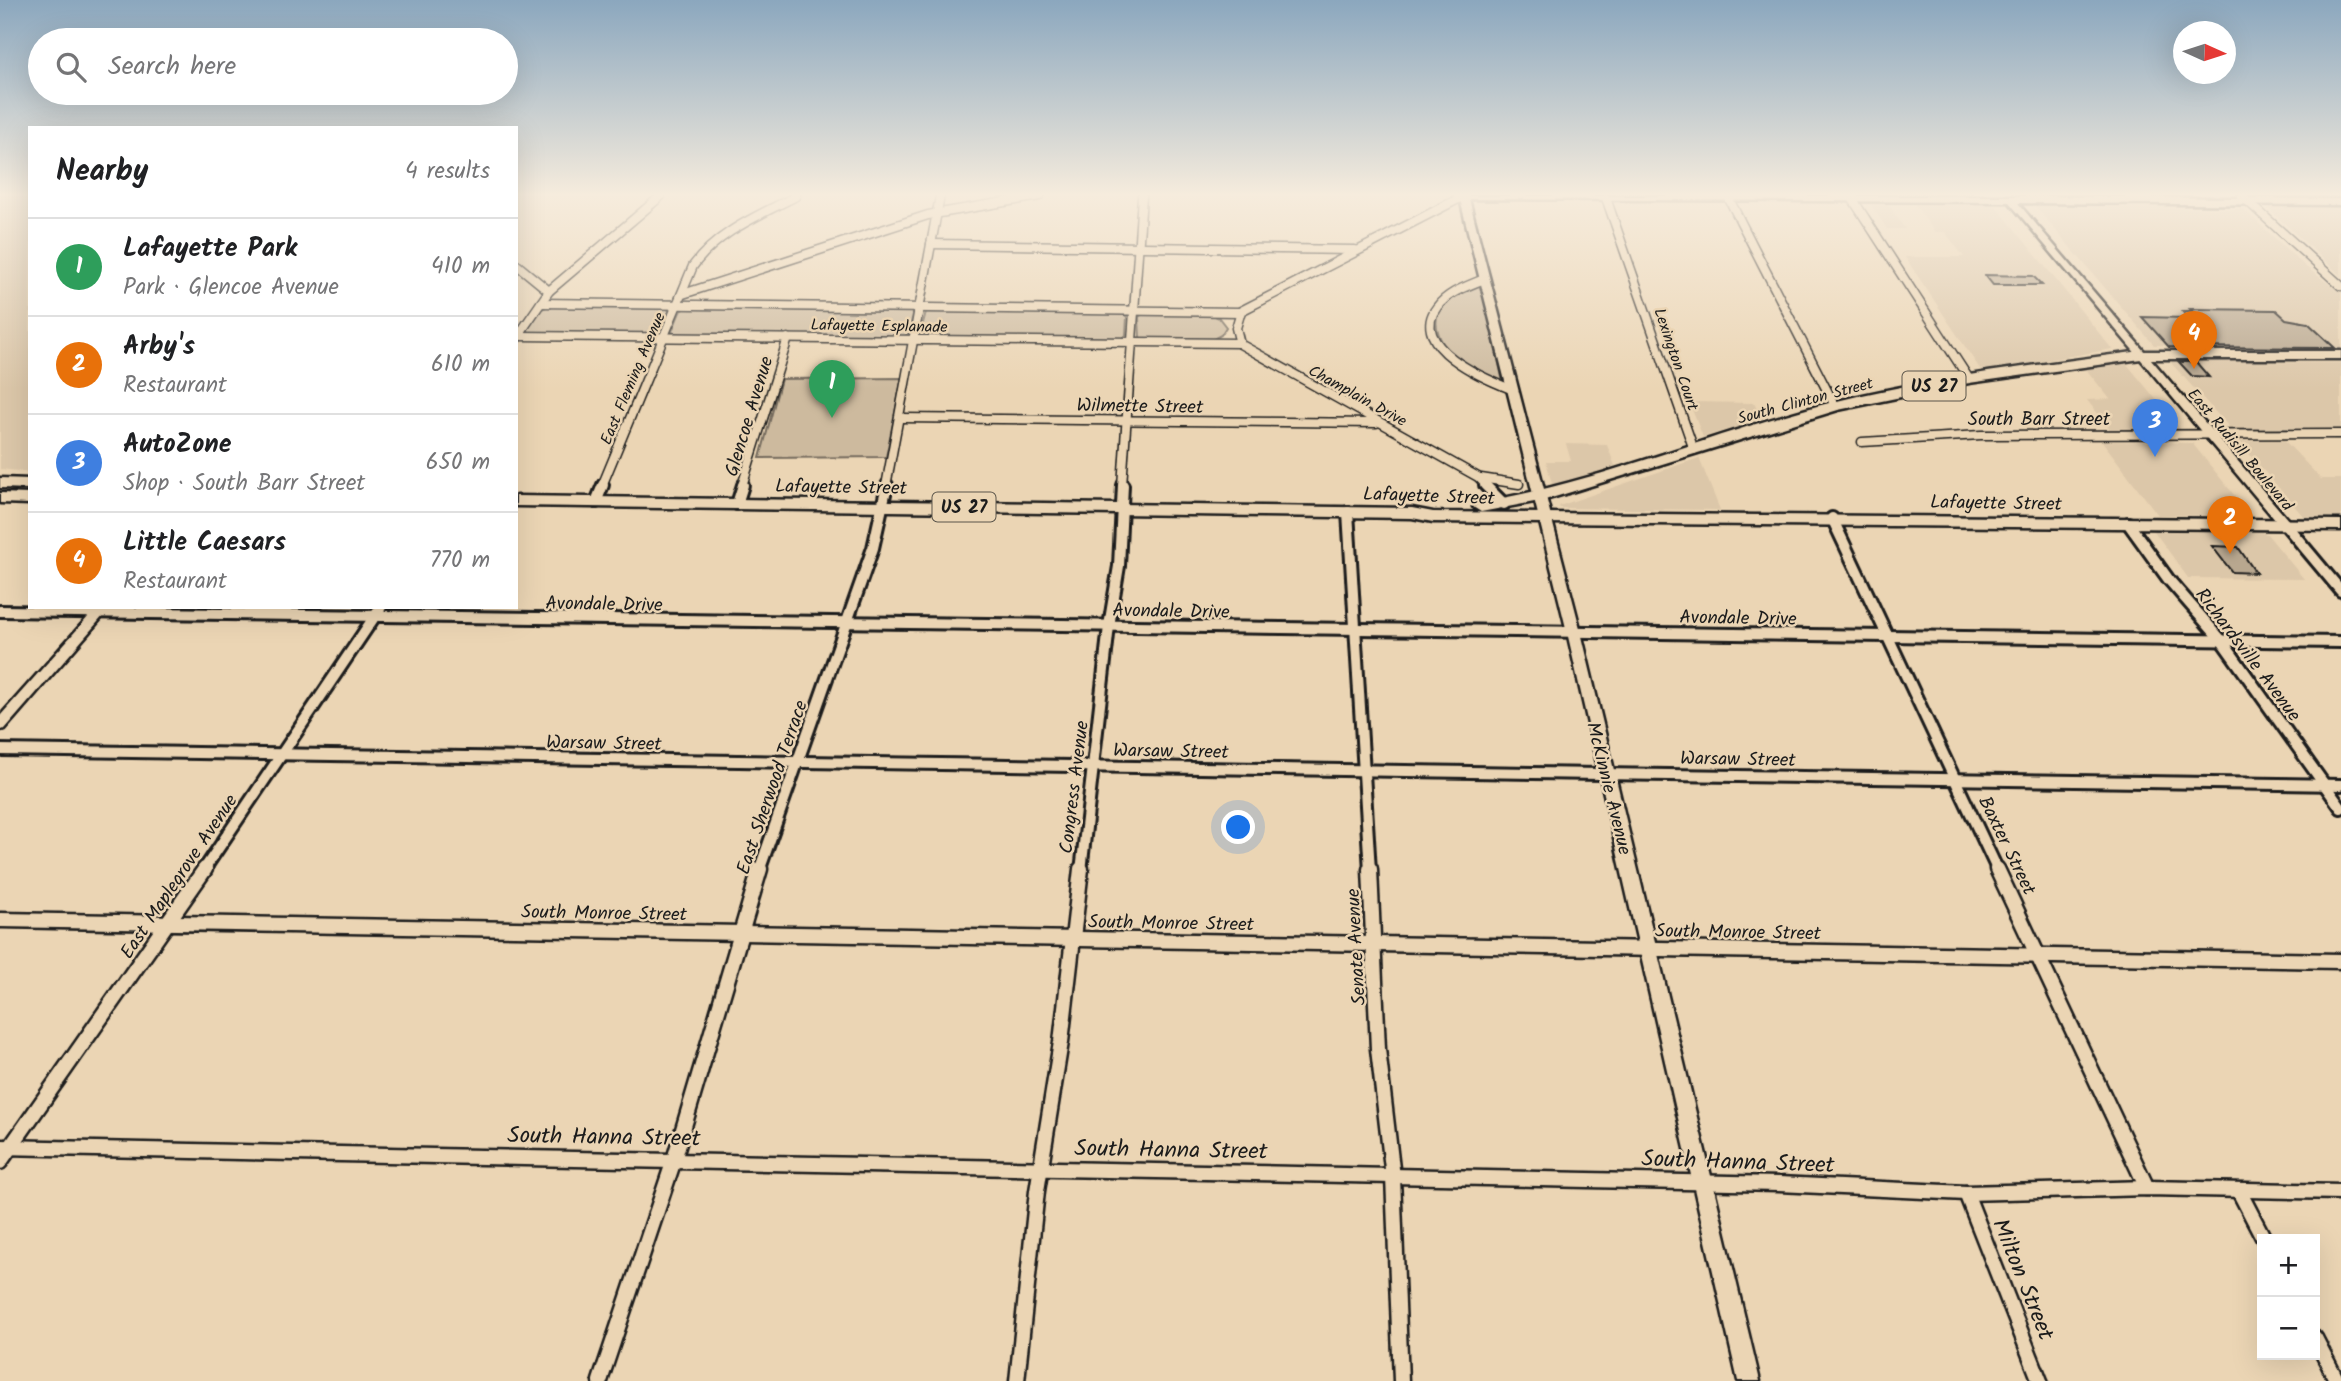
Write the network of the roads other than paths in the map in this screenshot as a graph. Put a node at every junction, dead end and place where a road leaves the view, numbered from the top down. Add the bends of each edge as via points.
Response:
1 (585, 260) edge
2 (697, 260) edge
3 (784, 260) edge
4 (928, 260) edge
5 (1138, 260) edge
6 (1338, 260) edge
7 (1480, 260) edge
8 (1628, 260) edge
9 (1760, 260) edge
10 (1892, 260) edge
11 (2062, 260) edge
12 (2313, 260) edge
13 (518, 266) edge
14 (1484, 279) junction
15 (2341, 286) edge
16 (549, 291) junction
17 (683, 294) junction
18 (541, 303) junction
19 (678, 305) junction
20 (919, 308) junction
21 (1134, 310) junction
22 (1240, 312) junction
23 (518, 337) edge
24 (664, 337) junction
25 (518, 338) edge
26 (788, 338) junction
27 (914, 340) junction
28 (1131, 342) junction
29 (1239, 343) junction
30 (2141, 355) junction
31 (2341, 355) edge
32 (1969, 379) junction
33 (1511, 389) junction
34 (1835, 406) junction
35 (901, 418) junction
36 (1126, 421) junction
37 (1378, 423) junction
38 (2208, 434) junction
39 (2341, 434) edge
40 (1863, 442) dead end
41 (1694, 450) junction
42 (1478, 477) junction
43 (0, 483) edge
44 (28, 484) edge
45 (1519, 484) dead end
46 (1540, 497) junction
47 (0, 498) edge
48 (28, 499) edge
49 (518, 501) edge
50 (596, 502) junction
51 (737, 504) junction
52 (1504, 504) junction
53 (884, 506) junction
54 (1122, 509) junction
55 (1348, 512) junction
56 (1412, 513) junction
57 (1545, 516) junction
58 (1832, 519) junction
59 (2128, 523) junction
60 (2285, 524) junction
61 (2341, 525) edge
62 (2341, 591) edge
63 (103, 610) edge
64 (0, 611) edge
65 (378, 612) edge
66 (845, 623) junction
67 (1109, 626) junction
68 (1356, 631) junction
69 (1574, 632) junction
70 (1887, 637) junction
71 (2222, 641) junction
72 (2341, 642) edge
73 (0, 725) edge
74 (0, 750) edge
75 (280, 756) junction
76 (800, 761) junction
77 (1093, 766) junction
78 (1364, 771) junction
79 (1606, 773) junction
80 (1953, 779) junction
81 (2324, 785) junction
82 (2341, 785) edge
83 (2341, 808) edge
84 (0, 920) edge
85 (169, 922) junction
86 (739, 935) junction
87 (1073, 939) junction
88 (1375, 946) junction
89 (1649, 949) junction
90 (2037, 957) junction
91 (2341, 961) edge
92 (5, 1147) edge
93 (674, 1160) junction
94 (0, 1162) edge
95 (1041, 1169) junction
96 (1393, 1177) junction
97 (1703, 1182) junction
98 (2147, 1188) junction
99 (2239, 1191) junction
100 (2341, 1192) edge
101 (1966, 1193) junction
102 (2261, 1234) edge
103 (2320, 1348) edge
104 (600, 1381) edge
105 (1017, 1381) edge
106 (1401, 1381) edge
107 (1749, 1381) edge
108 (2040, 1381) edge
109 (2337, 1381) edge

1 - 16 street
2 - 17 street, East Fleming Avenue
3 - 17 street
4 - 20 street, East Sherwood Terrace
5 - 21 street, Congress Avenue
6 - 22 street
7 - 14 street, McKinnie Avenue
8 - 41 street, Lexington Court
9 - 34 street
10 - 32 street
11 - 30 street, East Rudisill Boulevard
12 - 15 street
13 - 16 street
14 - 33 street, McKinnie Avenue
14 - 33 street via 1446,296 1435,308 1432,333 1452,360
16 - 18 street
17 - 19 street, East Fleming Avenue
18 - 19 street, Lafayette Esplanade
18 - 23 street
19 - 20 street, Lafayette Esplanade
19 - 24 street, East Fleming Avenue
20 - 21 street, Lafayette Esplanade
20 - 27 street, East Sherwood Terrace
21 - 22 street, Lafayette Esplanade
21 - 28 street, Congress Avenue
22 - 29 street via 1236,327
24 - 25 street, Lafayette Esplanade
24 - 26 street, Lafayette Esplanade
24 - 50 street, East Fleming Avenue
26 - 27 street, Lafayette Esplanade
26 - 51 street, Glencoe Avenue
27 - 28 street, Lafayette Esplanade
27 - 35 street, East Sherwood Terrace
28 - 29 street, Lafayette Esplanade
28 - 36 street, Congress Avenue
29 - 37 street, Champlain Drive
30 - 31 highway, South Clinton Street / US 27
30 - 32 highway, South Clinton Street / US 27
30 - 38 street, East Rudisill Boulevard
32 - 34 highway, South Clinton Street / US 27
33 - 46 street, McKinnie Avenue
34 - 41 highway, South Clinton Street / US 27
35 - 36 street, Wilmette Street
35 - 53 street, East Sherwood Terrace
36 - 37 street, Wilmette Street
36 - 54 street, Congress Avenue
37 - 42 street, Champlain Drive
38 - 39 street, South Barr Street
38 - 40 street, South Barr Street via 1981,435
38 - 60 street, East Rudisill Boulevard
41 - 46 highway, South Clinton Street / US 27
42 - 45 street, Champlain Drive
42 - 52 street, Champlain Drive
43 - 44 highway
46 - 52 highway, South Clinton Street / US 27
46 - 57 street, McKinnie Avenue
47 - 48 highway
49 - 50 highway, Lafayette Street / US 27
50 - 51 highway, Lafayette Street / US 27
51 - 53 highway, Lafayette Street / US 27
52 - 56 highway, South Clinton Street / US 27
53 - 54 highway, Lafayette Street / US 27
53 - 66 street, East Sherwood Terrace
54 - 55 highway, Lafayette Street / US 27
54 - 67 street, Congress Avenue
55 - 56 highway, Lafayette Street / US 27
55 - 68 street, Senate Avenue
56 - 57 highway, Lafayette Street / US 27 via 1433,517
57 - 58 highway, Lafayette Street / US 27
57 - 69 street, McKinnie Avenue
58 - 59 highway, Lafayette Street / US 27
58 - 70 street, Baxter Street
59 - 60 highway, Lafayette Street / US 27
59 - 71 street, Richardsville Avenue
60 - 61 highway, Lafayette Street / US 27
60 - 62 street, East Rudisill Boulevard
63 - 64 street, Avondale Drive
63 - 65 street, Avondale Drive
63 - 73 street
65 - 66 street, Avondale Drive
65 - 75 street, East Maplegrove Avenue
66 - 67 street, Avondale Drive
66 - 76 street, East Sherwood Terrace
67 - 68 street, Avondale Drive
67 - 77 street, Congress Avenue
68 - 69 street, Avondale Drive
68 - 78 street, Senate Avenue
69 - 70 street, Avondale Drive
69 - 79 street, McKinnie Avenue
70 - 71 street, Avondale Drive
70 - 80 street, Baxter Street
71 - 72 street, Avondale Drive
71 - 81 street, Richardsville Avenue
74 - 75 street, Warsaw Street
75 - 76 street, Warsaw Street
75 - 85 street, East Maplegrove Avenue
76 - 77 street, Warsaw Street
76 - 86 street, East Sherwood Terrace
77 - 78 street, Warsaw Street
77 - 87 street, Congress Avenue
78 - 79 street, Warsaw Street
78 - 88 street, Senate Avenue
79 - 80 street, Warsaw Street
79 - 89 street, McKinnie Avenue
80 - 81 street, Warsaw Street
80 - 90 street, Baxter Street
81 - 82 street, Warsaw Street
81 - 83 street, Richardsville Avenue
84 - 85 street, South Monroe Street
85 - 86 street, South Monroe Street
85 - 92 street, East Maplegrove Avenue
86 - 87 street, South Monroe Street
86 - 93 street, East Sherwood Terrace
87 - 88 street, South Monroe Street
87 - 95 street, Congress Avenue
88 - 89 street, South Monroe Street
88 - 96 street, Senate Avenue via 1378,1049
89 - 90 street, South Monroe Street
89 - 97 street, McKinnie Avenue
90 - 91 street, South Monroe Street
90 - 98 street, Baxter Street
92 - 93 street, South Hanna Street
92 - 94 street, East Maplegrove Avenue
93 - 95 street, South Hanna Street
93 - 104 street, East Sherwood Terrace
95 - 96 street, South Hanna Street
95 - 105 street, Congress Avenue
96 - 97 street, South Hanna Street
96 - 106 street, Senate Avenue
97 - 101 street, South Hanna Street
97 - 107 street, McKinnie Avenue
98 - 99 street, South Hanna Street
98 - 101 street, South Hanna Street
99 - 100 street, South Hanna Street
99 - 102 street
101 - 108 street, Milton Street
103 - 109 street

